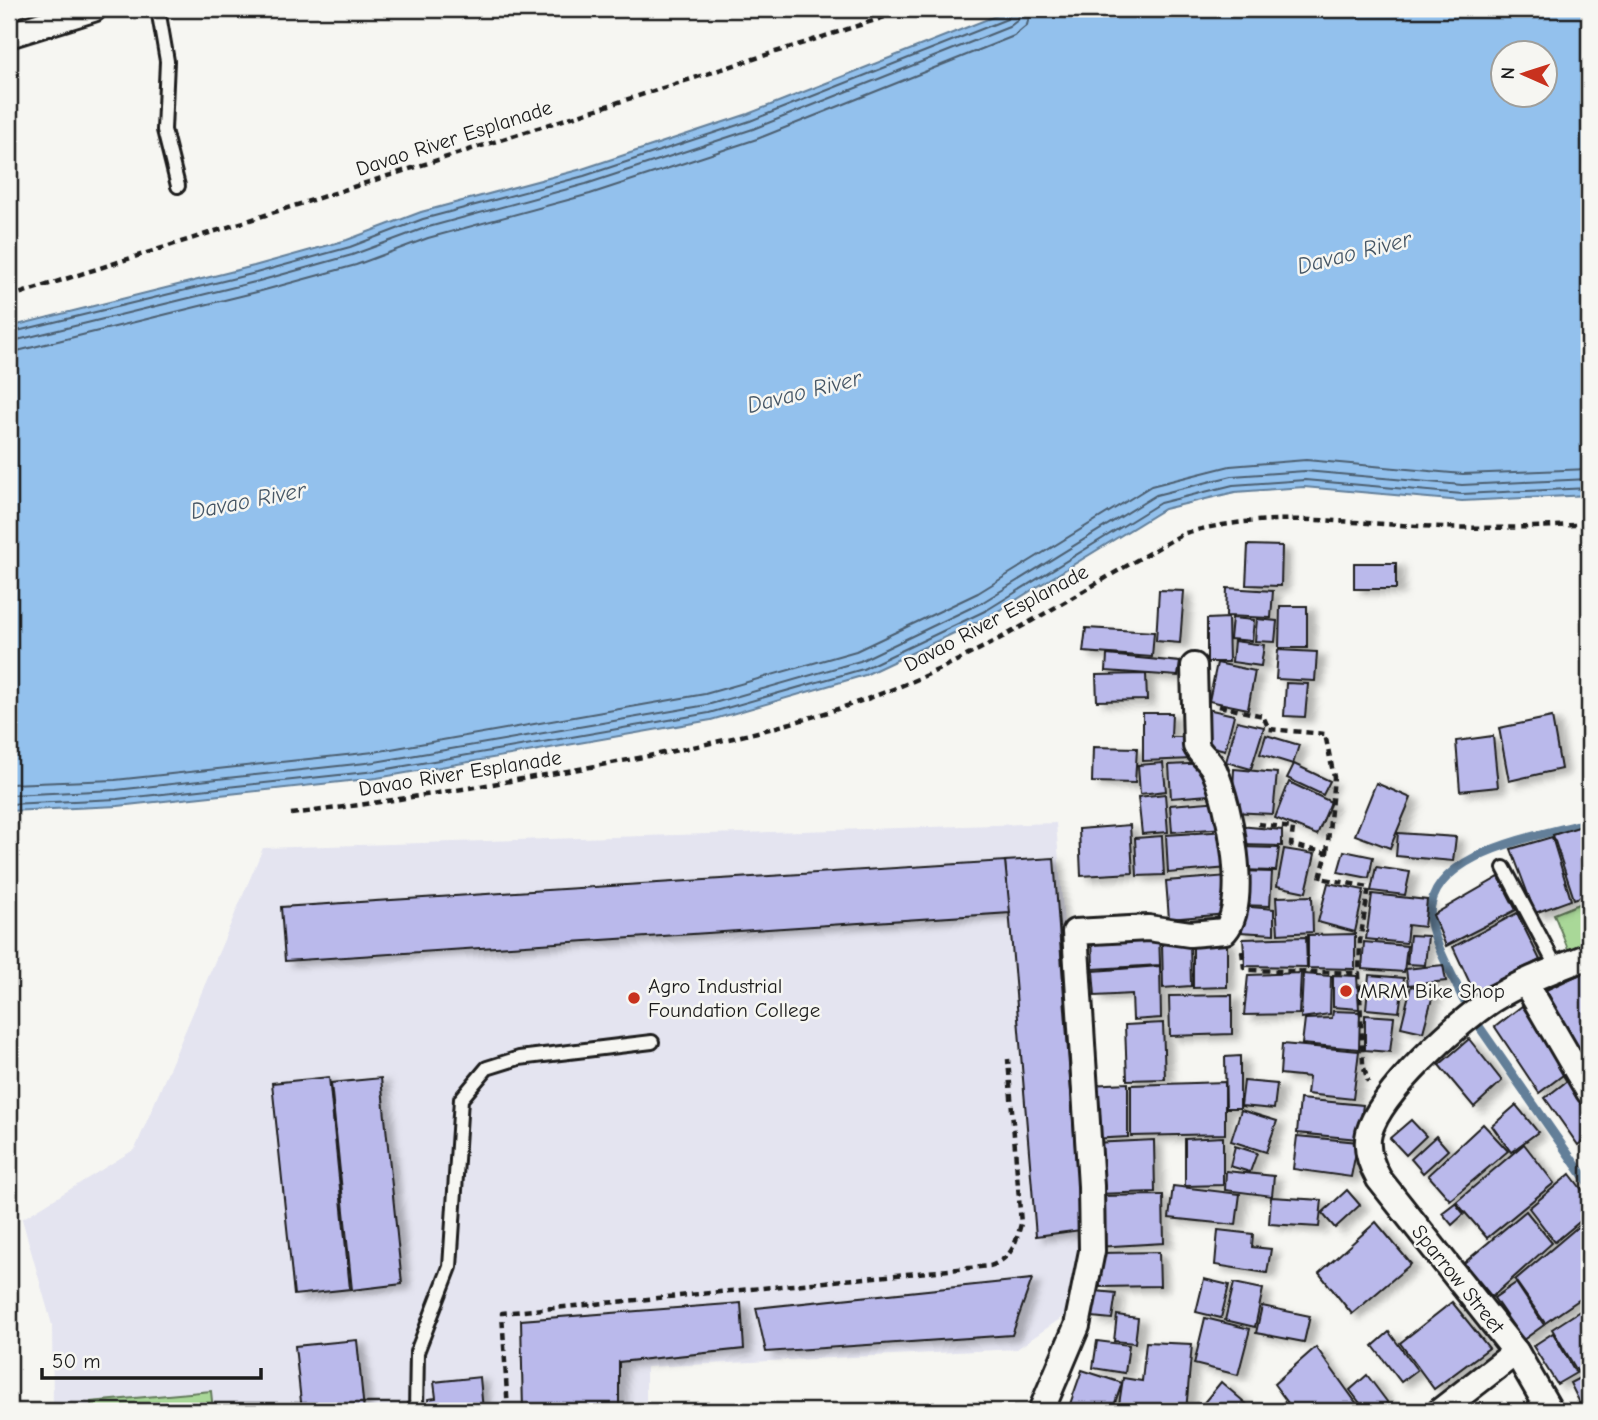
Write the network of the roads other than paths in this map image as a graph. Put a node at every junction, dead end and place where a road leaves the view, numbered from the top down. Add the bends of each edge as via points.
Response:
1 (93, 9) edge
2 (158, 9) edge
3 (9, 35) edge
4 (178, 186) dead end
5 (1194, 666) dead end
6 (1504, 868) dead end
7 (1589, 956) edge
8 (1557, 968) junction
9 (1525, 982) junction
10 (652, 1042) dead end
11 (1589, 1092) edge
12 (1516, 1352) junction
13 (416, 1411) edge
14 (1041, 1411) edge
15 (1440, 1411) edge
16 (1550, 1411) edge

1 - 3 street
2 - 4 lane via 167,61 164,130
5 - 14 street via 1196,746 1211,762 1230,821 1234,914 1225,931 1191,934 1148,928 1075,932 1092,1251 1077,1326
6 - 8 lane
7 - 8 street
8 - 9 street
9 - 11 street
9 - 12 street, Sparrow Street via 1463,1021 1414,1067 1384,1106 1369,1133 1368,1147 1379,1179
10 - 13 lane via 519,1058 487,1068 461,1099 450,1267 417,1352
12 - 15 street
12 - 16 street, Sparrow Street

